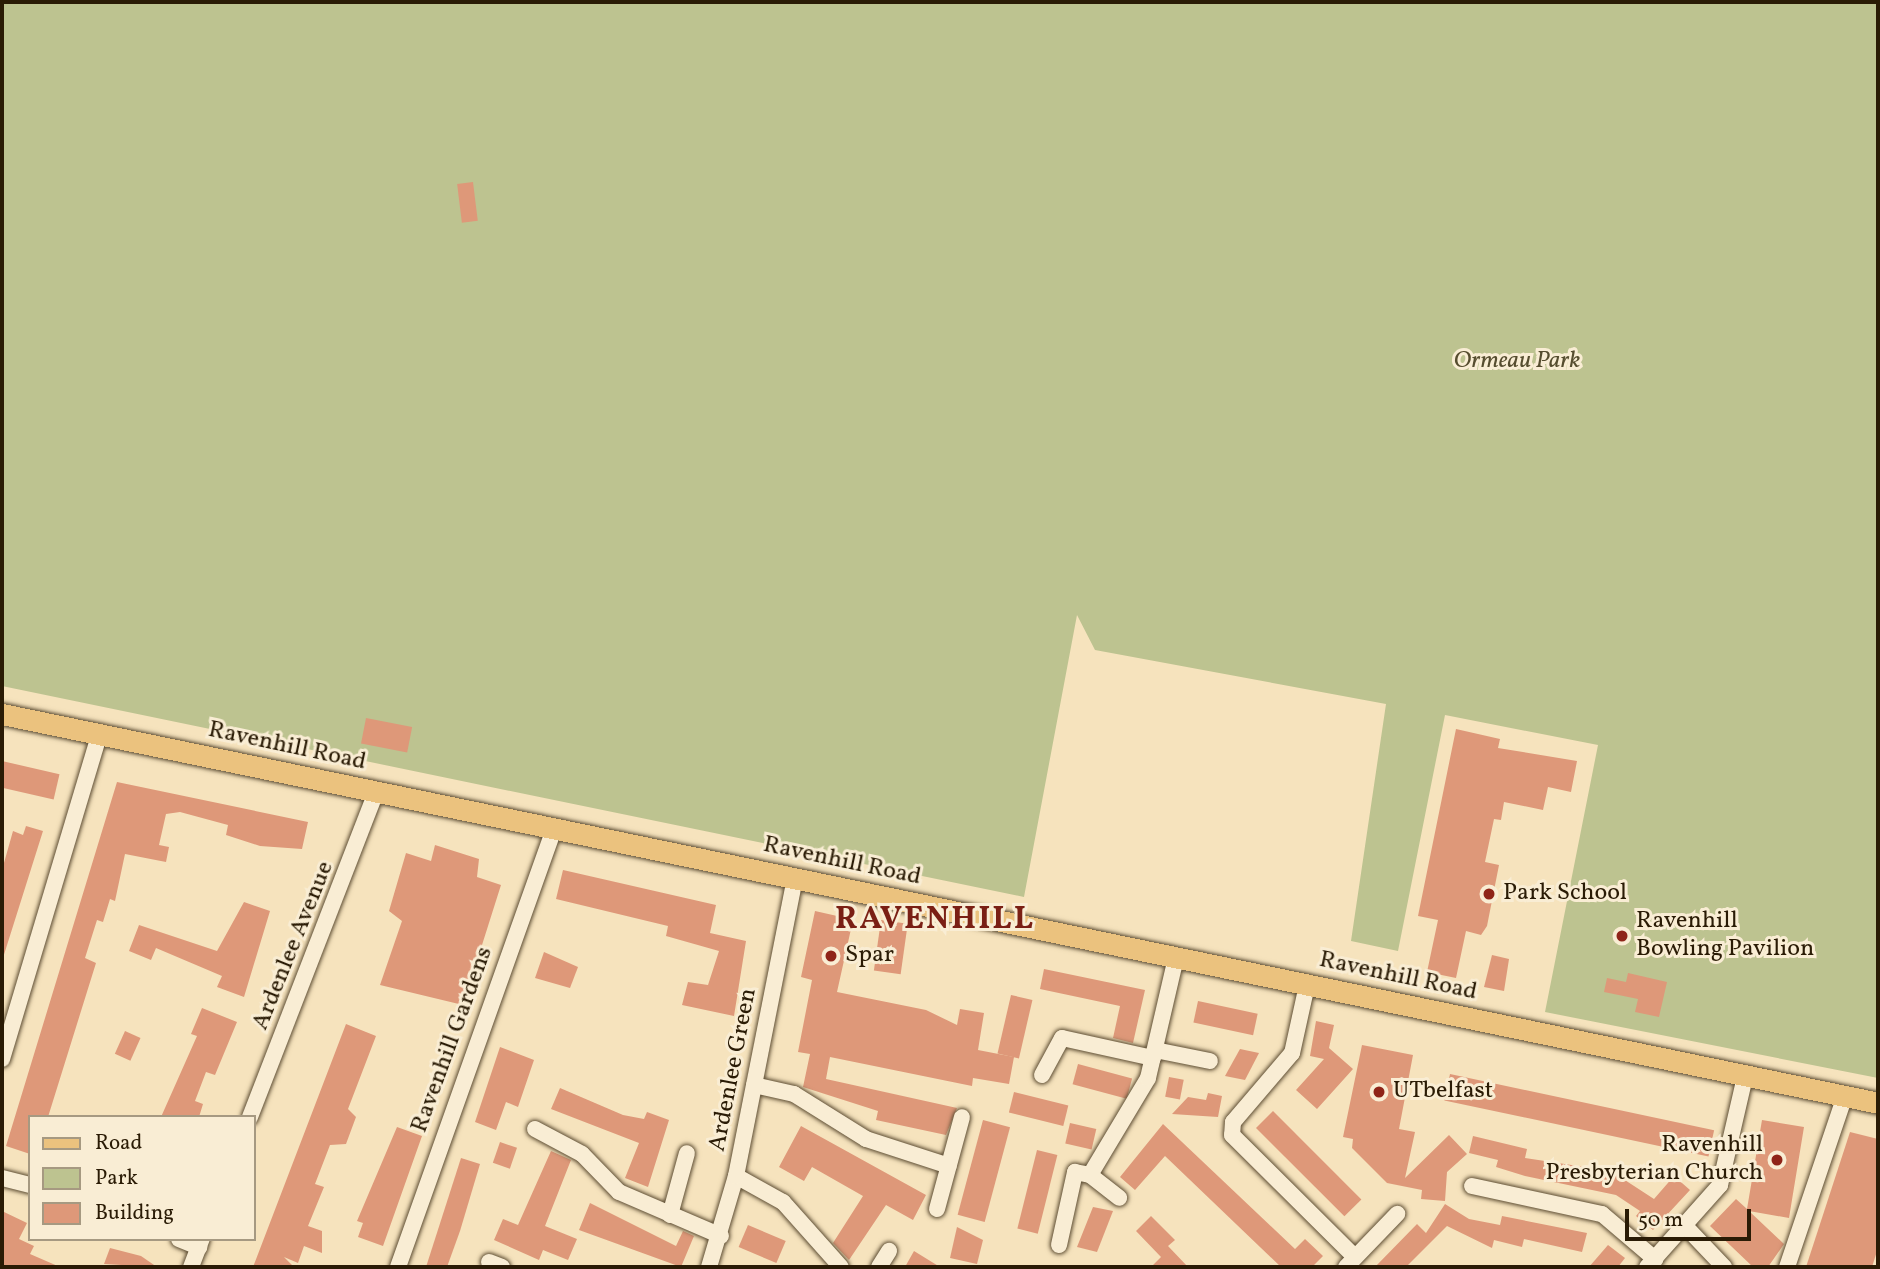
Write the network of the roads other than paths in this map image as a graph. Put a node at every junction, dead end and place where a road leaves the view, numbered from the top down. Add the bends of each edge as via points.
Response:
1 (2, 714) edge
2 (100, 735) junction
3 (376, 792) junction
4 (554, 829) junction
5 (795, 879) junction
6 (1176, 958) junction
7 (1307, 985) junction
8 (1154, 1054) junction
9 (2, 1059) edge
10 (1210, 1061) dead end
11 (1042, 1075) dead end
12 (1745, 1077) junction
13 (754, 1085) junction
14 (1844, 1096) junction
15 (1878, 1103) edge
16 (251, 1115) edge
17 (962, 1117) dead end
18 (535, 1129) dead end
19 (687, 1153) dead end
20 (949, 1166) junction
21 (1090, 1175) junction
22 (736, 1176) junction
23 (2, 1178) edge
24 (28, 1184) edge
25 (1472, 1186) dead end
26 (1119, 1198) dead end
27 (937, 1209) dead end
28 (1397, 1214) dead end
29 (670, 1215) junction
30 (1685, 1226) junction
31 (721, 1236) junction
32 (200, 1243) edge
33 (1059, 1245) dead end
34 (889, 1251) dead end
35 (1350, 1262) edge
36 (1651, 1263) edge
37 (191, 1267) edge
38 (398, 1267) edge
39 (709, 1267) edge
40 (841, 1267) edge
41 (879, 1267) edge
42 (1724, 1267) edge
43 (1787, 1267) edge

1 - 2 main road, Ravenhill Road
2 - 3 main road, Ravenhill Road
2 - 9 street
3 - 4 main road, Ravenhill Road
3 - 16 street, Ardenlee Avenue
4 - 5 main road, Ravenhill Road
4 - 38 street, Ravenhill Gardens
5 - 6 main road, Ravenhill Road
5 - 13 street, Ardenlee Green
6 - 7 main road, Ravenhill Road
6 - 8 street
7 - 12 main road, Ravenhill Road
7 - 35 street via 1292,1053 1233,1122 1232,1135
8 - 10 street
8 - 11 street via 1062,1038
8 - 21 street via 1140,1093
12 - 14 main road, Ravenhill Road
12 - 30 street via 1727,1172
13 - 20 street via 794,1094 878,1144
13 - 22 street, Ardenlee Green
14 - 15 main road, Ravenhill Road
14 - 43 street
17 - 20 street
18 - 29 street via 582,1154 619,1192
19 - 29 street
20 - 27 street
21 - 26 street
21 - 33 street via 1075,1172
22 - 31 street, Ardenlee Green
22 - 40 street via 783,1202
23 - 24 street
25 - 36 street via 1602,1214
28 - 35 street
29 - 31 street
30 - 36 street
30 - 42 street
31 - 39 street, Ardenlee Green
32 - 37 street
34 - 41 street

